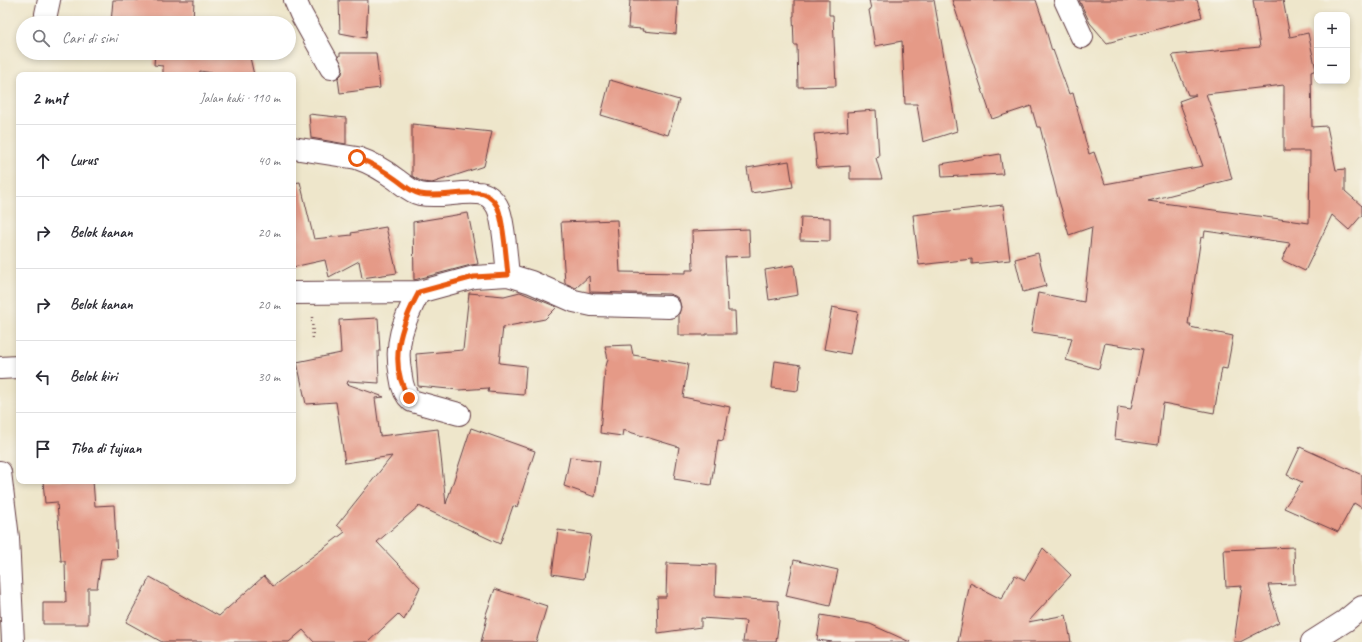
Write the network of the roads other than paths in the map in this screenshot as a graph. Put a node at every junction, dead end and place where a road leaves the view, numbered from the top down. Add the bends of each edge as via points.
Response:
1 (295, 0) edge
2 (1065, 0) edge
3 (1082, 37) dead end
4 (331, 68) dead end
5 (296, 148) edge
6 (508, 275) junction
7 (419, 292) junction
8 (296, 293) edge
9 (669, 307) dead end
10 (16, 367) edge
11 (0, 368) edge
12 (459, 414) dead end
13 (0, 472) edge
14 (1362, 607) edge
15 (13, 642) edge
16 (1312, 642) edge

1 - 4 main road
2 - 3 main road
5 - 6 main road via 367,161 419,194 479,193 487,196 494,201 499,212
6 - 7 main road via 474,277
6 - 9 main road via 574,301 592,305
7 - 8 main road
7 - 12 main road via 400,334 398,361 402,383 412,401
10 - 11 main road
13 - 15 main road via 8,538
14 - 16 main road

